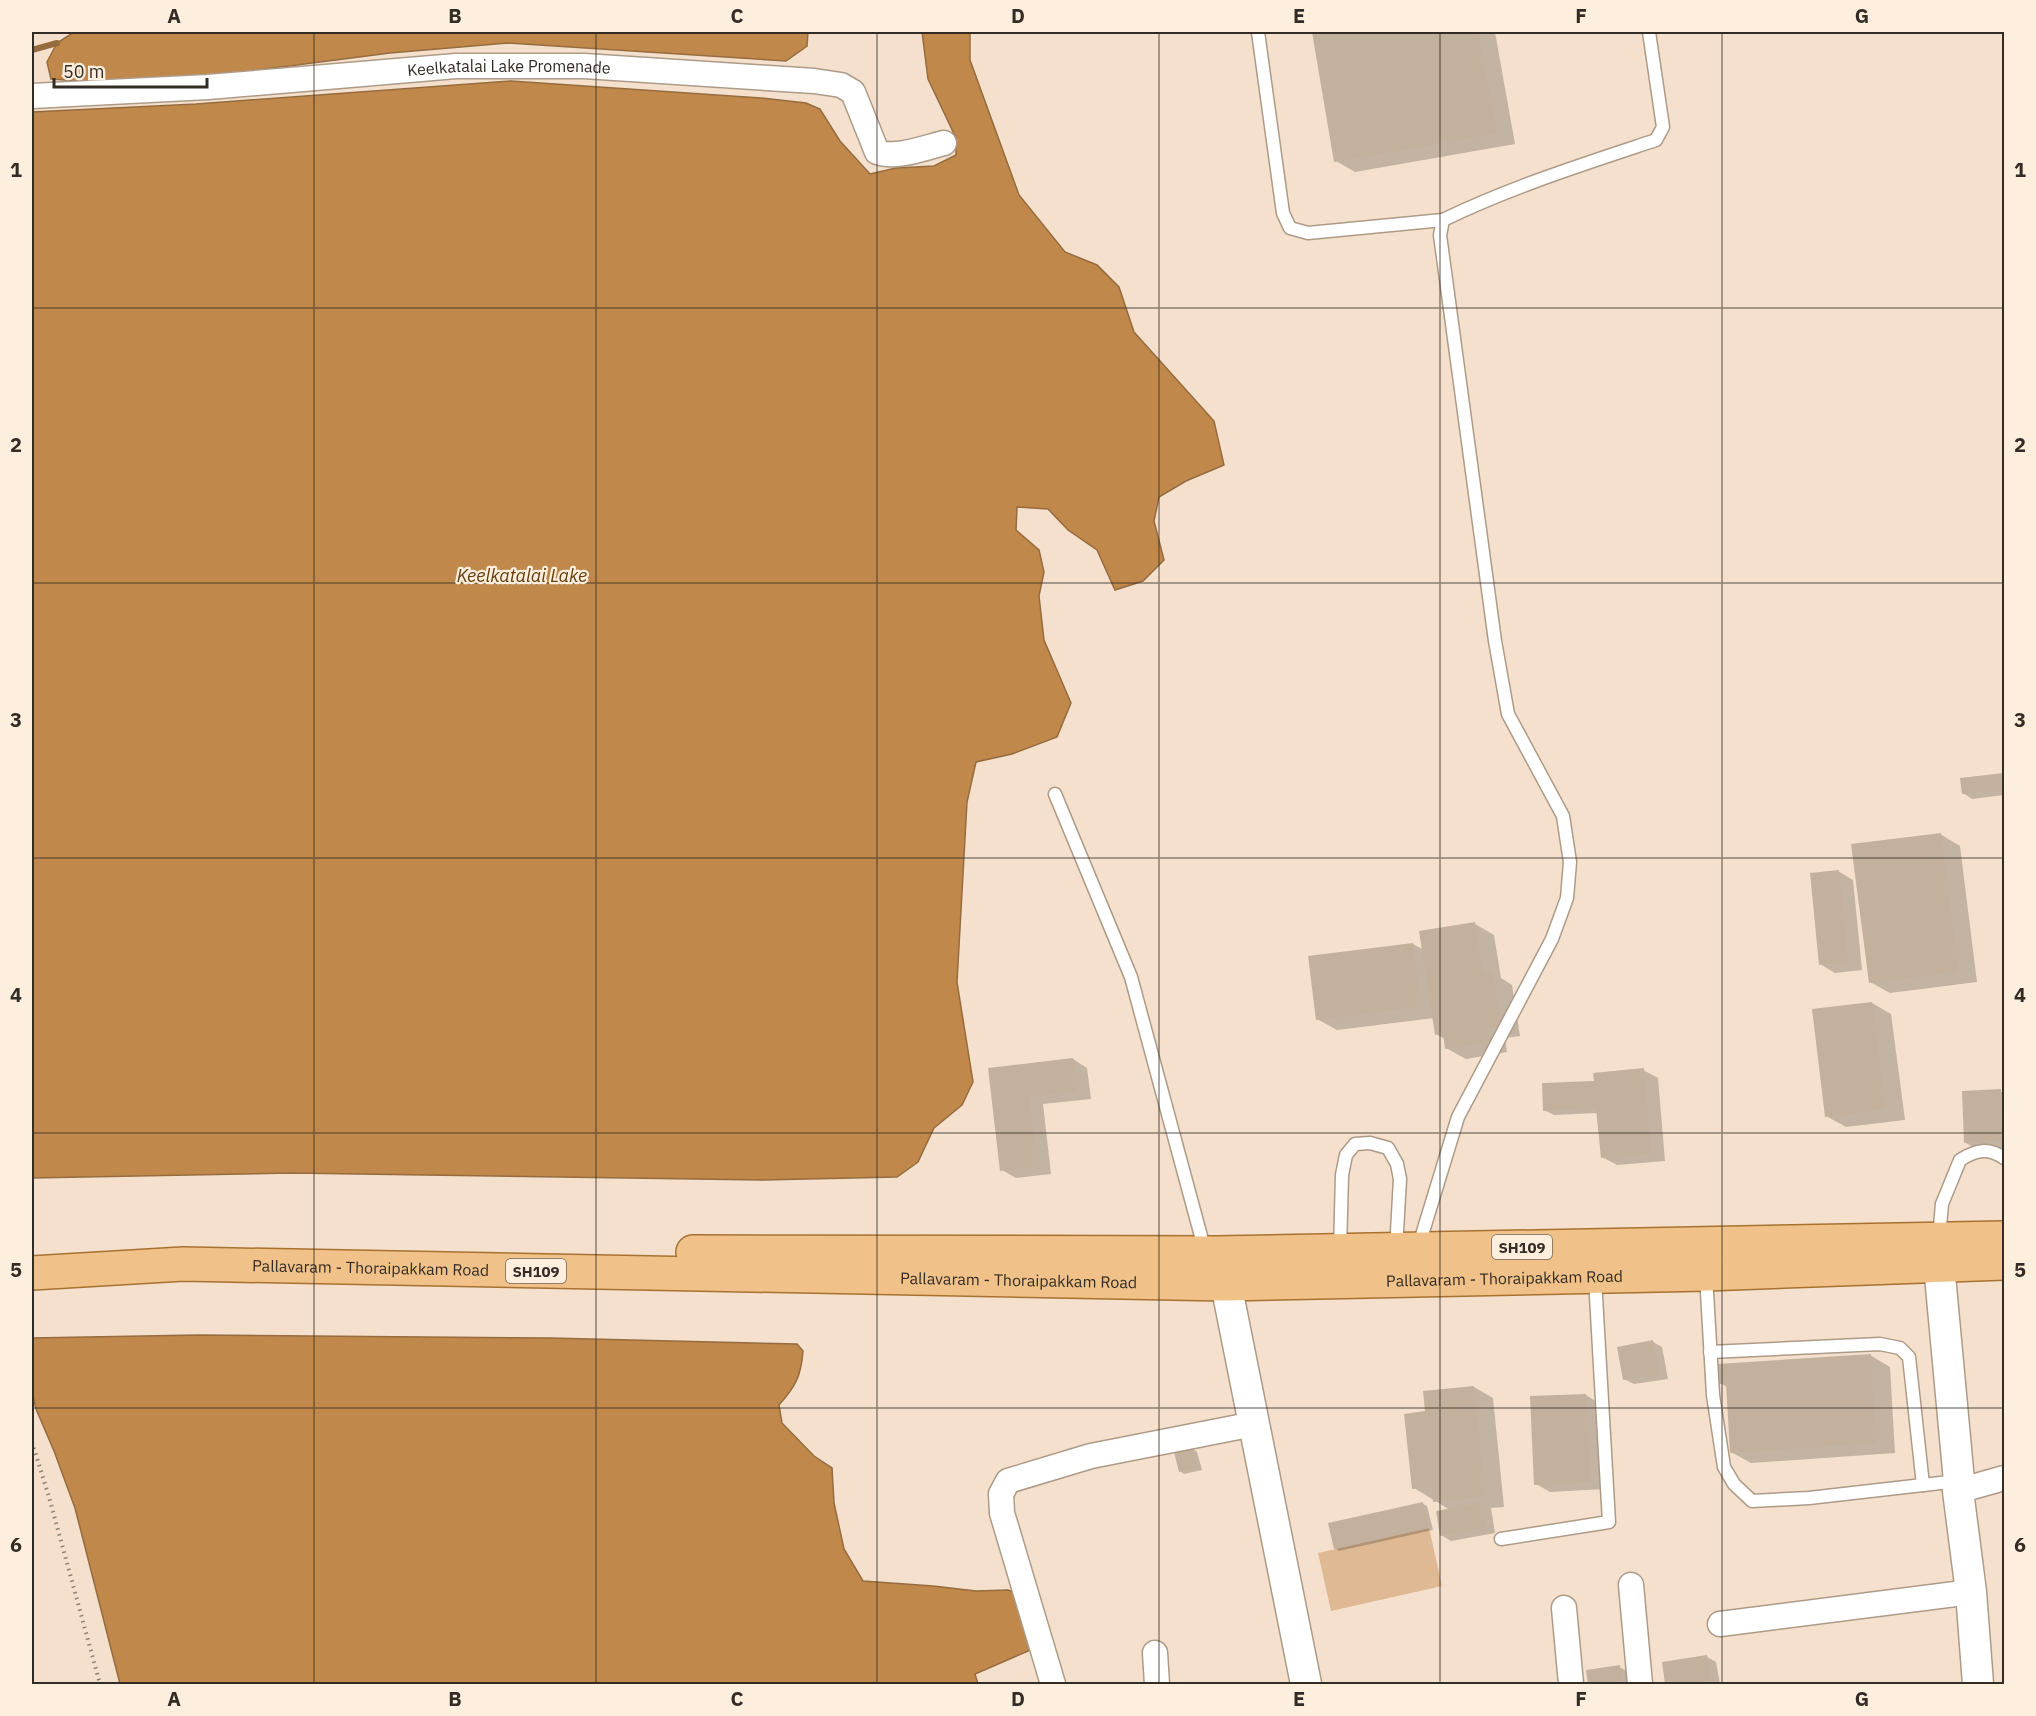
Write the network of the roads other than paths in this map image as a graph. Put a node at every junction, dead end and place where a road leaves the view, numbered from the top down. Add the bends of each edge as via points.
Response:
1 (1258, 32) edge
2 (1649, 32) edge
3 (32, 96) edge
4 (944, 143) dead end
5 (1443, 220) junction
6 (1055, 794) dead end
7 (2004, 1158) edge
8 (2004, 1238) edge
9 (1407, 1250) junction
10 (1340, 1251) junction
11 (1939, 1252) junction
12 (1205, 1254) junction
13 (32, 1255) edge
14 (2004, 1263) edge
15 (32, 1273) edge
16 (1706, 1274) junction
17 (1595, 1276) junction
18 (1226, 1284) junction
19 (1710, 1352) junction
20 (1254, 1424) junction
21 (2004, 1478) edge
22 (1923, 1485) junction
23 (1959, 1486) junction
24 (1501, 1539) dead end
25 (1631, 1585) dead end
26 (1971, 1592) junction
27 (1564, 1608) dead end
28 (1720, 1624) dead end
29 (1155, 1653) dead end
30 (1053, 1684) edge
31 (1156, 1684) edge
32 (1306, 1684) edge
33 (1571, 1684) edge
34 (1640, 1684) edge
35 (1972, 1684) edge

1 - 5 lane via 1283,213 1290,228 1308,234
2 - 5 lane via 1663,127 1656,140 1533,182
3 - 4 street, Keelkatalai Lake Promenade via 208,87 456,66 584,66 841,85 853,92 877,152 899,153
5 - 9 lane via 1440,248 1508,714 1563,816 1570,862 1567,898 1552,939 1458,1118
6 - 12 lane via 1131,977
7 - 11 lane via 1981,1150 1960,1160 1942,1204
8 - 11 main road, Pallavaram - Thoraipakkam Road / SH109
9 - 10 main road, Pallavaram - Thoraipakkam Road / SH109
9 - 10 lane via 1397,1164 1388,1148 1370,1143 1355,1144 1346,1155
9 - 11 main road, Pallavaram - Thoraipakkam Road / SH109
10 - 12 main road, Pallavaram - Thoraipakkam Road / SH109
11 - 14 main road, Pallavaram - Thoraipakkam Road / SH109
11 - 16 main road, Pallavaram - Thoraipakkam Road / SH109
11 - 23 street
12 - 13 main road, Pallavaram - Thoraipakkam Road / SH109 via 168,1250
15 - 18 main road, Pallavaram - Thoraipakkam Road / SH109 via 183,1264
16 - 17 main road, Pallavaram - Thoraipakkam Road / SH109
16 - 19 lane
17 - 18 main road, Pallavaram - Thoraipakkam Road / SH109
17 - 24 lane via 1608,1522
18 - 20 street
19 - 22 lane via 1880,1344 1900,1348 1909,1358
19 - 22 lane via 1724,1467 1734,1484 1752,1501
20 - 30 street via 1092,1456 1008,1481 1001,1494 1002,1513
20 - 32 street
21 - 23 street
22 - 23 lane
23 - 26 street
25 - 34 street
26 - 28 street
26 - 35 street
27 - 33 street
29 - 31 street

